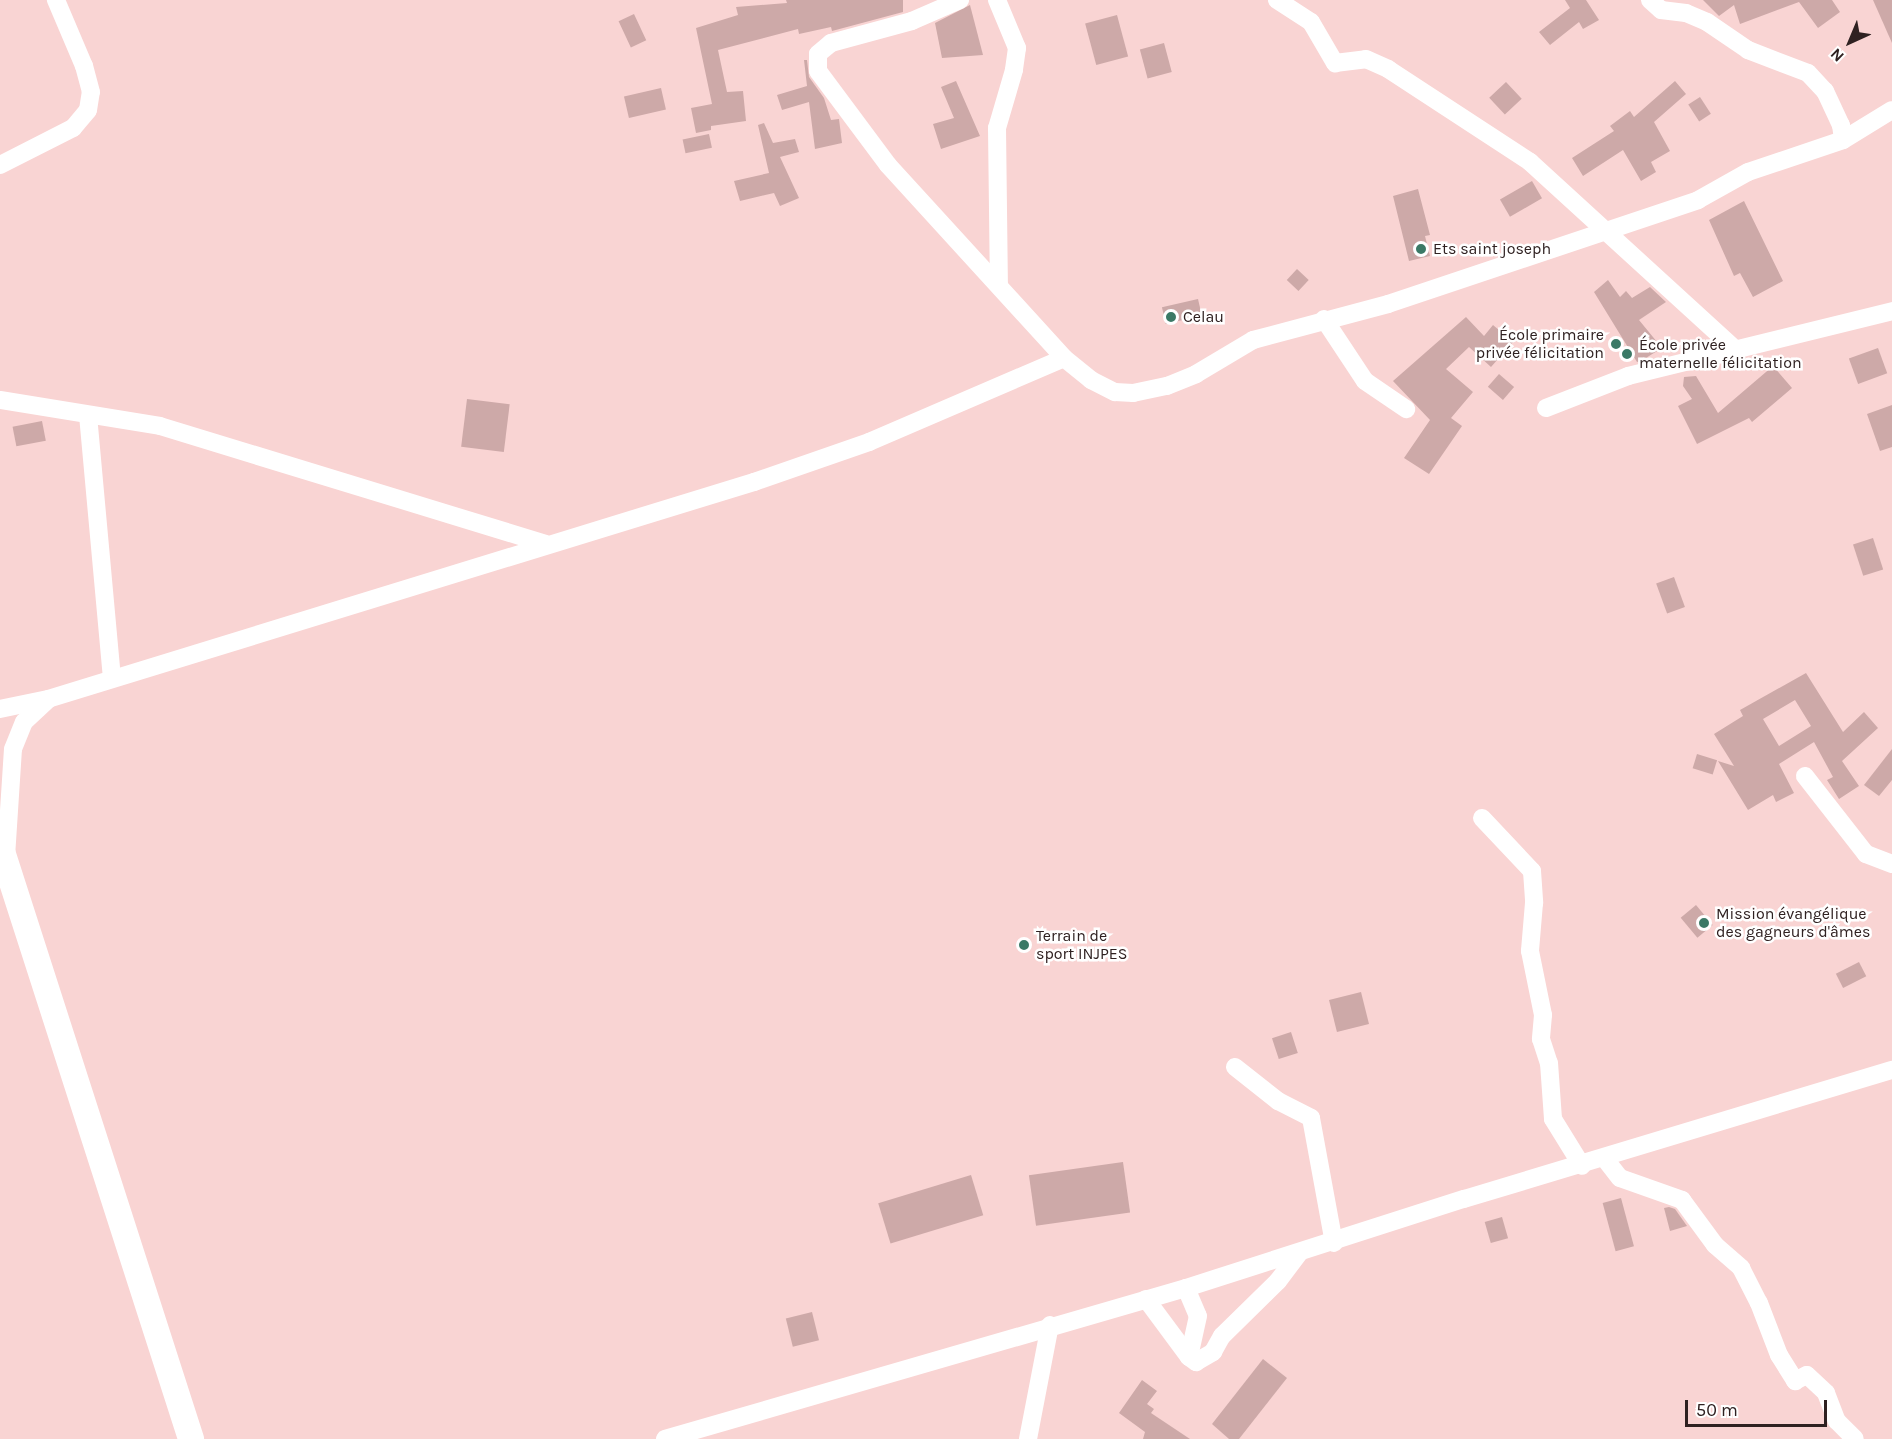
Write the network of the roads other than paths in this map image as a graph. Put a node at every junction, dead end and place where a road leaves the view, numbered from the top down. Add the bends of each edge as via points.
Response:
1 (56, 0) edge
2 (960, 0) edge
3 (997, 0) edge
4 (1277, 0) edge
5 (1650, 0) edge
6 (1892, 110) edge
7 (1843, 140) junction
8 (0, 165) edge
9 (1602, 231) junction
10 (999, 285) junction
11 (1892, 311) edge
12 (1324, 319) junction
13 (1736, 350) junction
14 (1064, 358) junction
15 (0, 400) edge
16 (1546, 408) dead end
17 (1406, 409) dead end
18 (88, 415) junction
19 (545, 544) junction
20 (112, 678) junction
21 (48, 699) junction
22 (0, 709) edge
23 (1805, 776) dead end
24 (1482, 818) dead end
25 (3, 855) edge
26 (1892, 864) edge
27 (1235, 1067) dead end
28 (1892, 1070) edge
29 (1605, 1159) junction
30 (1582, 1166) junction
31 (1335, 1243) junction
32 (1299, 1253) junction
33 (1186, 1288) junction
34 (1146, 1299) junction
35 (1050, 1325) junction
36 (1190, 1357) junction
37 (191, 1439) edge
38 (665, 1439) edge
39 (1028, 1439) edge
40 (1855, 1439) edge

1 - 8 street via 84,66 91,92 88,110 74,128
2 - 10 street via 912,21 831,43 818,54 818,72 888,165
3 - 10 street via 1017,48 997,128
4 - 9 street via 1311,22 1335,63 1366,59 1388,69 1530,162
5 - 7 street via 1661,10 1686,13 1707,22 1748,50 1808,73 1826,91 1841,125
6 - 7 street
7 - 9 street via 1748,172 1698,200
9 - 12 street via 1388,304
9 - 13 street
10 - 14 street
11 - 13 street
12 - 14 street via 1253,340 1196,374 1133,393 1115,392 1091,380
12 - 17 street via 1365,381
13 - 16 street via 1628,376
14 - 19 street via 869,442 753,482
15 - 18 street
18 - 19 street via 160,426
18 - 20 street
19 - 20 street
20 - 21 street
21 - 22 street
21 - 25 street via 24,722 13,749
23 - 26 street via 1866,854
24 - 30 street via 1532,871 1530,951 1543,1015 1541,1039 1549,1063 1553,1119
25 - 37 street
27 - 31 street via 1278,1101 1311,1118
28 - 29 street
29 - 30 street
29 - 40 street via 1620,1178 1682,1200 1715,1245 1741,1268 1760,1303 1779,1355 1795,1381 1807,1375 1826,1393 1837,1421
30 - 31 street via 1464,1199
31 - 32 street
32 - 33 street
32 - 36 street via 1278,1281 1222,1336 1213,1352 1196,1362
33 - 34 street
33 - 36 street via 1198,1316
34 - 35 street
34 - 36 street
35 - 38 street
35 - 39 street

